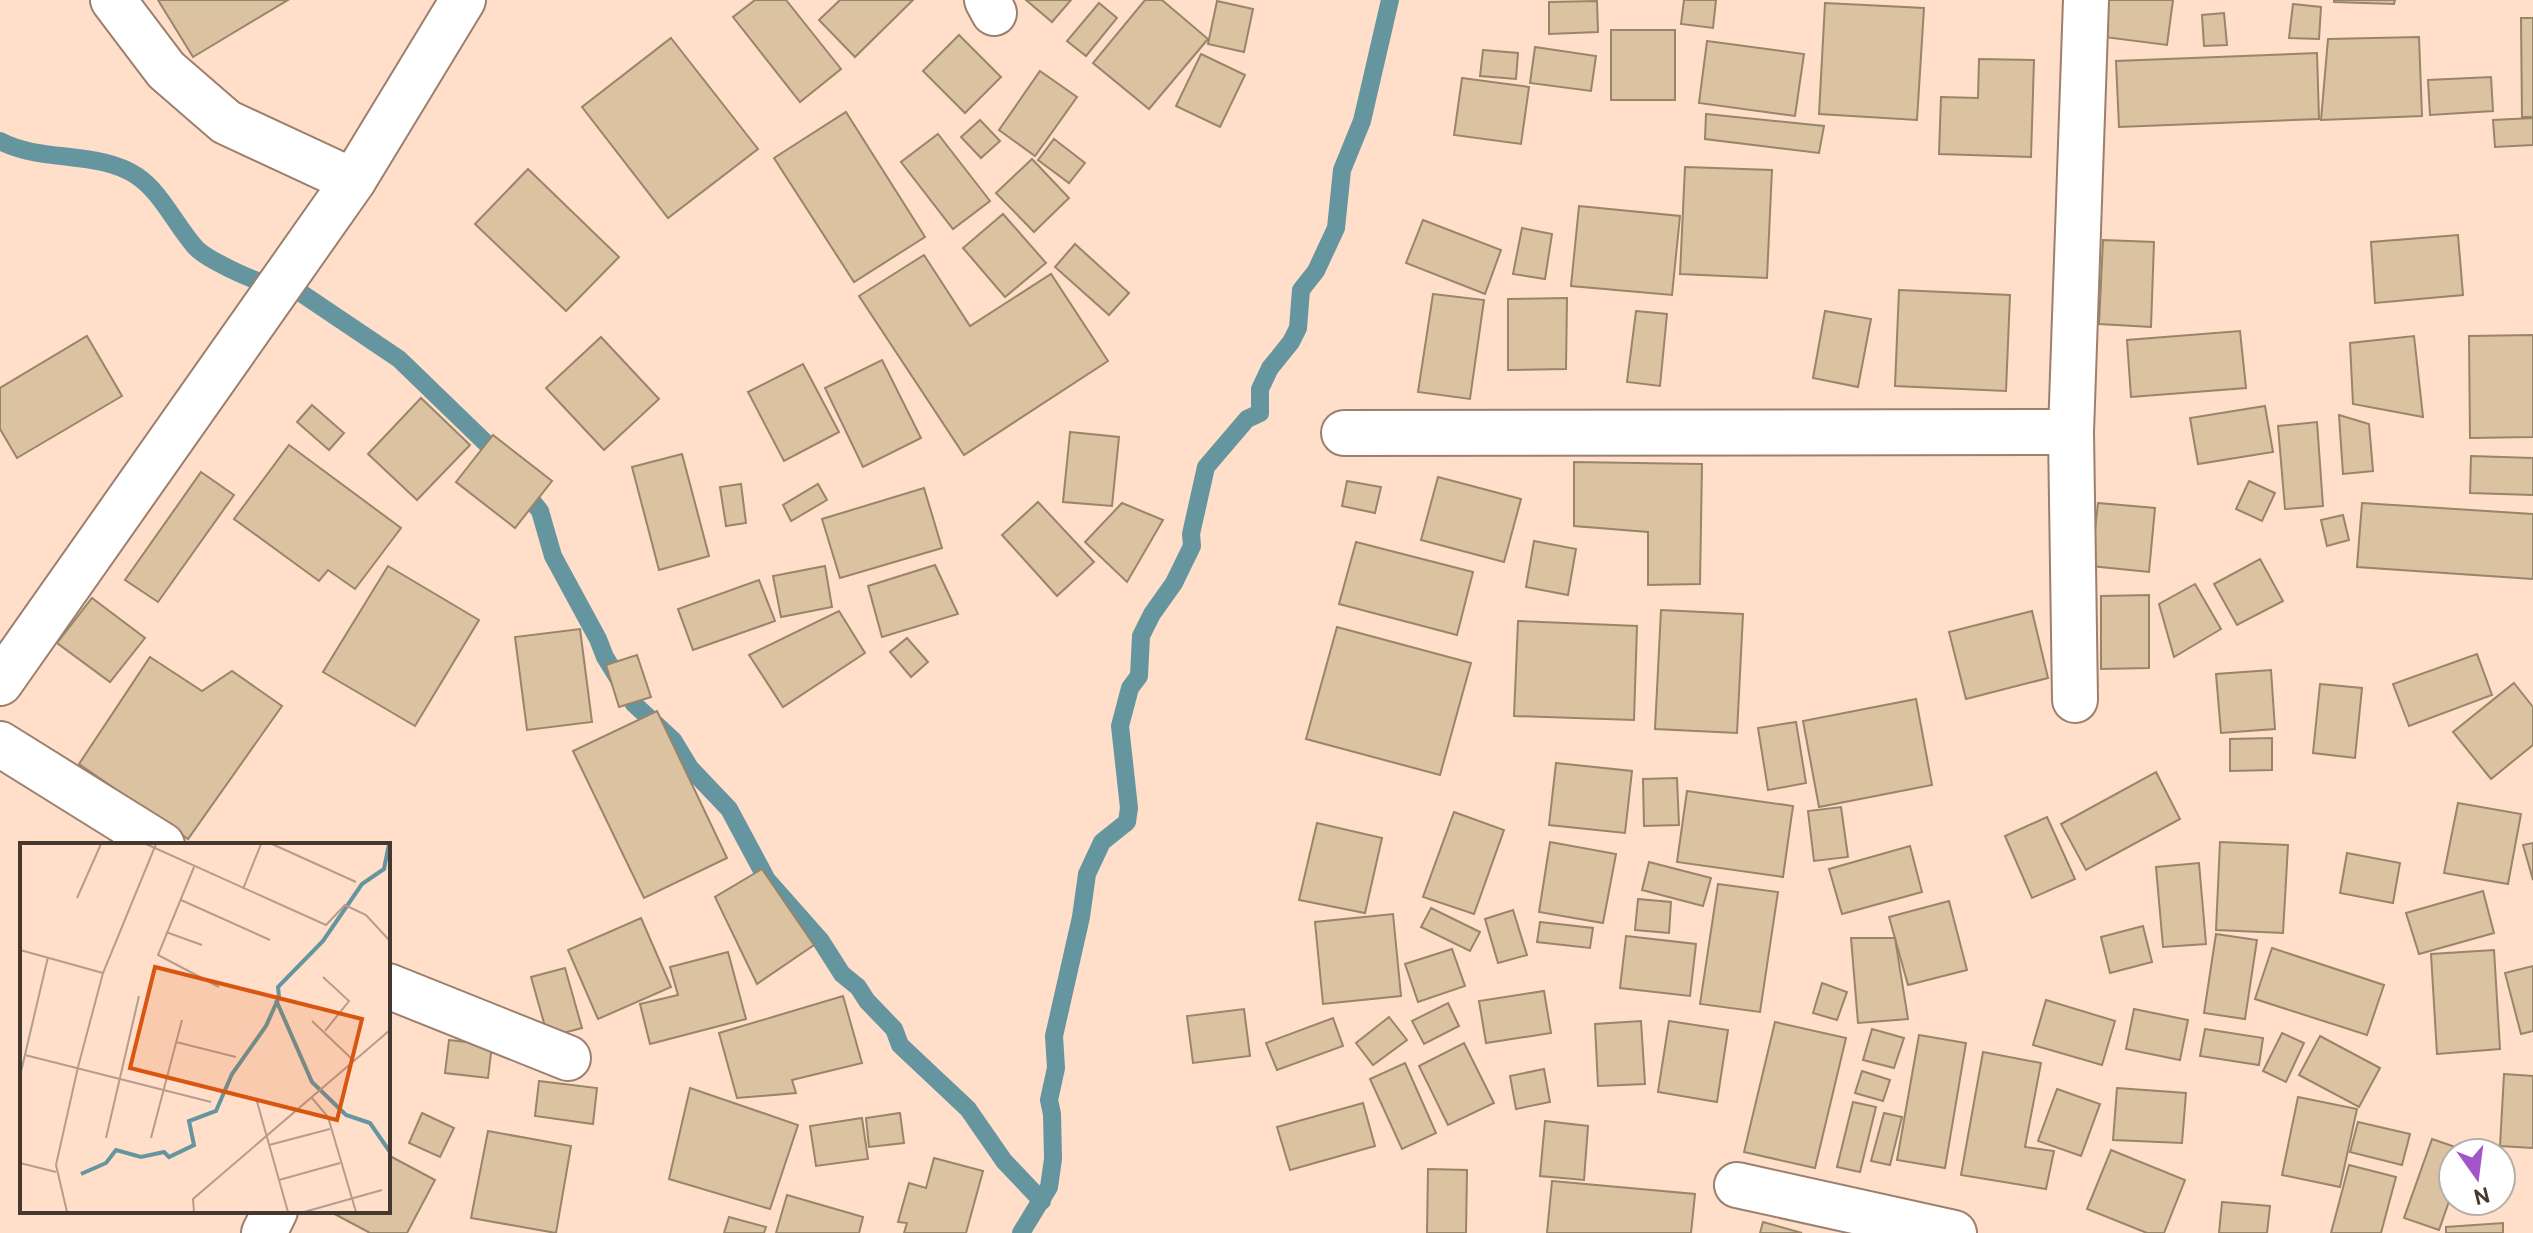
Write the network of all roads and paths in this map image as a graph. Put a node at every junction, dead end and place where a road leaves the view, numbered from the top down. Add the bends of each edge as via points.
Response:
1 (113, 0) edge
2 (463, 0) edge
3 (2086, 0) edge
4 (353, 181) junction
5 (2071, 432) junction
6 (1344, 433) dead end
7 (0, 683) edge
8 (2075, 700) dead end
9 (0, 744) edge
10 (159, 843) edge
11 (390, 987) edge
12 (568, 1058) dead end
13 (1737, 1185) dead end
14 (274, 1213) edge
15 (264, 1233) edge
16 (1954, 1233) edge

1 - 4 street via 166,70 226,122
2 - 4 street
3 - 5 street
4 - 7 street
5 - 6 street
5 - 8 street
9 - 10 street
11 - 12 street
13 - 16 street
14 - 15 street

